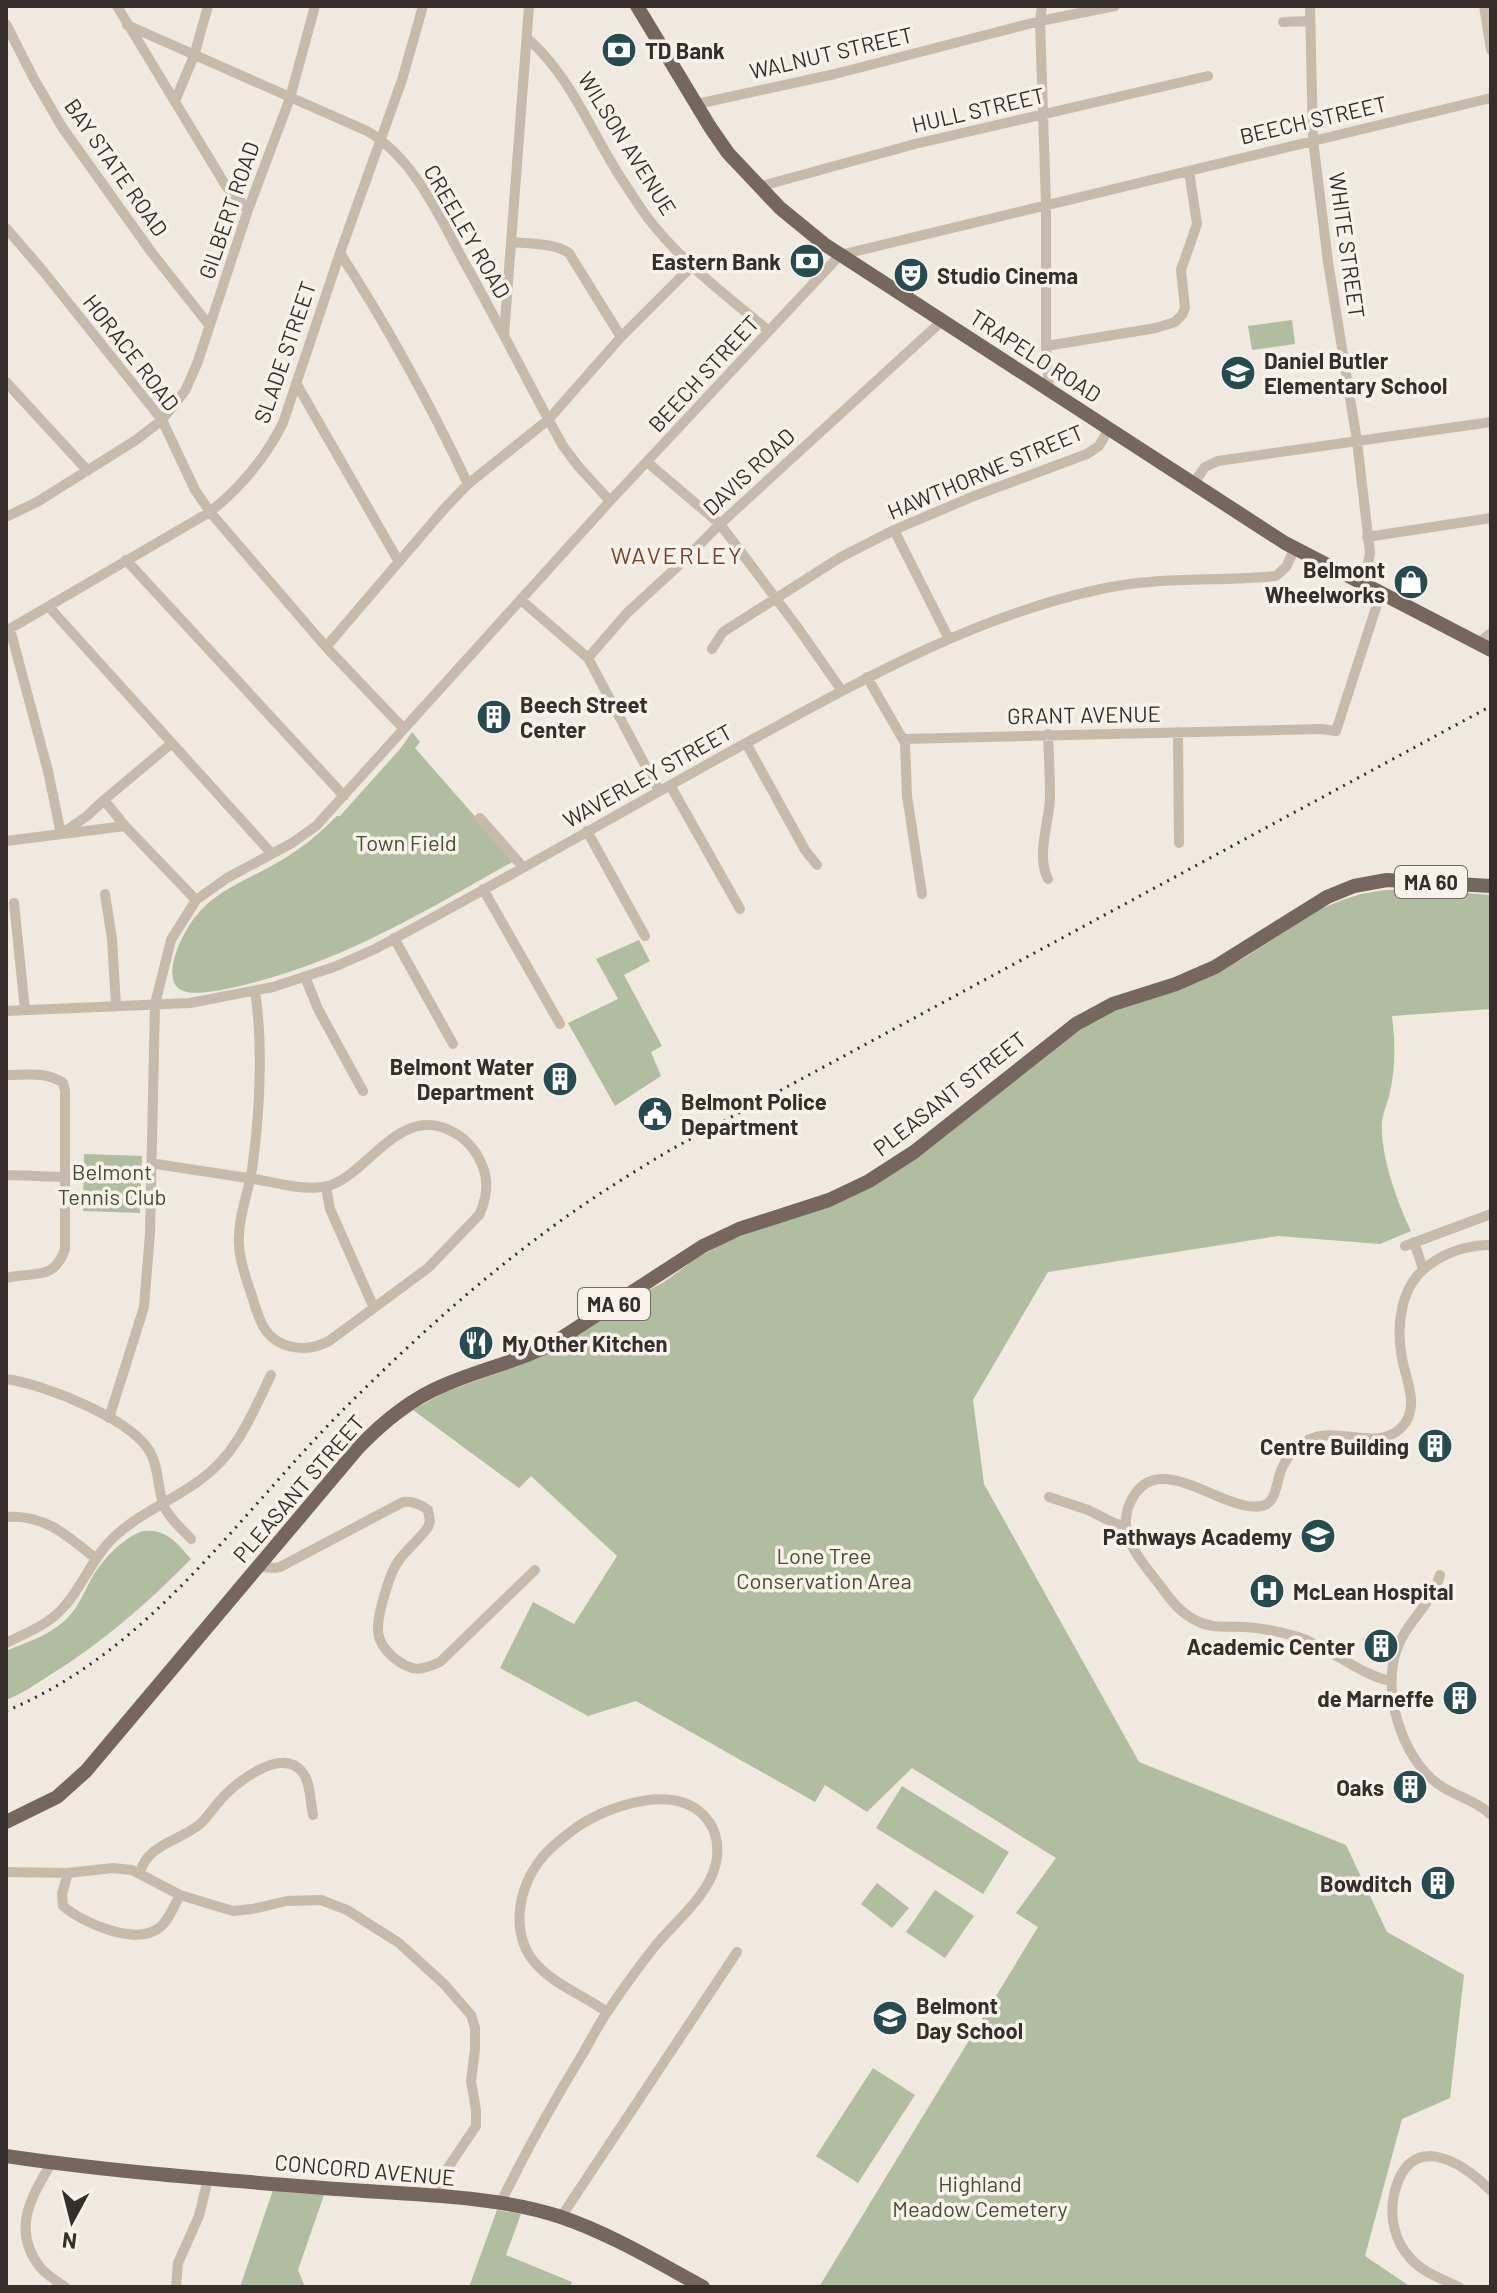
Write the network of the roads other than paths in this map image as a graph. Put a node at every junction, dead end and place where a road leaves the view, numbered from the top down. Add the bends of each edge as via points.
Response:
1 (117, 6) edge
2 (208, 6) edge
3 (315, 6) edge
4 (423, 6) edge
5 (529, 6) edge
6 (637, 6) edge
7 (1042, 6) edge
8 (1115, 6) edge
9 (1310, 6) edge
10 (1484, 6) edge
11 (1040, 21) junction
12 (1310, 21) junction
13 (1283, 22) dead end
14 (6, 24) edge
15 (127, 25) junction
16 (527, 38) junction
17 (1491, 50) edge
18 (194, 56) junction
19 (1208, 76) dead end
20 (290, 98) junction
21 (1491, 98) edge
22 (175, 101) junction
23 (697, 104) junction
24 (1043, 115) junction
25 (381, 139) junction
26 (1313, 140) junction
27 (1189, 171) junction
28 (758, 187) junction
29 (1046, 205) junction
30 (248, 210) junction
31 (6, 228) edge
32 (512, 242) junction
33 (340, 253) junction
34 (840, 255) junction
35 (692, 266) junction
36 (943, 320) junction
37 (209, 325) junction
38 (769, 331) junction
39 (504, 336) junction
40 (621, 337) junction
41 (1046, 346) junction
42 (6, 382) edge
43 (296, 383) junction
44 (1049, 390) junction
45 (162, 420) junction
46 (548, 420) junction
47 (1491, 422) edge
48 (1109, 429) junction
49 (1357, 441) junction
50 (647, 462) junction
51 (87, 470) junction
52 (468, 484) junction
53 (1193, 484) junction
54 (610, 501) junction
55 (210, 512) junction
56 (6, 517) edge
57 (1491, 518) edge
58 (720, 524) junction
59 (894, 530) junction
60 (1367, 537) junction
61 (1295, 548) junction
62 (126, 560) junction
63 (399, 562) junction
64 (1364, 583) junction
65 (1381, 592) junction
66 (775, 598) junction
67 (521, 600) junction
68 (49, 607) junction
69 (8, 630) edge
70 (1491, 633) edge
71 (949, 639) junction
72 (1485, 646) edge
73 (326, 647) junction
74 (712, 649) dead end
75 (588, 658) junction
76 (867, 677) junction
77 (842, 691) junction
78 (404, 729) junction
79 (1178, 732) junction
80 (1048, 734) junction
81 (903, 739) junction
82 (172, 743) junction
83 (746, 743) junction
84 (670, 785) junction
85 (659, 791) junction
86 (344, 796) junction
87 (104, 800) junction
88 (480, 818) dead end
89 (125, 826) junction
90 (587, 831) junction
91 (61, 834) junction
92 (6, 841) edge
93 (1179, 843) dead end
94 (272, 854) junction
95 (817, 865) dead end
96 (523, 867) junction
97 (1048, 879) dead end
98 (1491, 886) edge
99 (483, 889) junction
100 (105, 894) dead end
101 (922, 894) dead end
102 (196, 900) junction
103 (14, 903) dead end
104 (740, 909) dead end
105 (645, 936) dead end
106 (394, 938) junction
107 (305, 977) junction
108 (255, 991) junction
109 (155, 1004) junction
110 (116, 1005) junction
111 (25, 1010) junction
112 (6, 1011) edge
113 (560, 1024) dead end
114 (453, 1044) dead end
115 (6, 1075) edge
116 (363, 1091) dead end
117 (152, 1163) junction
118 (6, 1175) edge
119 (64, 1177) junction
120 (250, 1178) junction
121 (326, 1187) junction
122 (1491, 1214) edge
123 (1491, 1245) edge
124 (1423, 1269) junction
125 (6, 1278) edge
126 (374, 1308) junction
127 (271, 1375) dead end
128 (6, 1379) edge
129 (109, 1418) junction
130 (1049, 1497) dead end
131 (164, 1504) junction
132 (6, 1517) edge
133 (1126, 1525) junction
134 (191, 1539) dead end
135 (95, 1558) junction
136 (259, 1567) junction
137 (535, 1570) dead end
138 (1440, 1575) dead end
139 (6, 1643) edge
140 (1391, 1681) junction
141 (313, 1815) dead end
142 (1491, 1815) edge
143 (6, 1822) edge
144 (6, 1872) edge
145 (68, 1873) junction
146 (140, 1873) junction
147 (180, 1895) junction
148 (737, 1952) dead end
149 (607, 2012) junction
150 (6, 2156) edge
151 (52, 2162) junction
152 (208, 2179) junction
153 (1491, 2191) edge
154 (438, 2197) junction
155 (500, 2204) junction
156 (561, 2217) junction
157 (65, 2287) edge
158 (176, 2287) edge
159 (703, 2287) edge
160 (1459, 2287) edge

1 - 15 street
2 - 18 street
3 - 20 street, GILBERT ROAD
4 - 25 street, SLADE STREET
5 - 16 street
6 - 23 main road, TRAPELO ROAD
7 - 11 street
8 - 11 street, WALNUT STREET
9 - 12 street, WHITE STREET
10 - 17 street
11 - 23 street, WALNUT STREET
11 - 24 street
12 - 13 street
12 - 26 street, WHITE STREET
14 - 37 street, BAY STATE ROAD via 62,127
15 - 18 street, CREELEY ROAD
15 - 22 street
16 - 32 street
16 - 35 street, WILSON AVENUE via 558,70 654,225
18 - 20 street, CREELEY ROAD
18 - 22 street
19 - 24 street, HULL STREET
20 - 25 street, CREELEY ROAD
20 - 30 street, GILBERT ROAD
21 - 26 street, BEECH STREET
22 - 30 street via 226,186
23 - 28 main road, TRAPELO ROAD via 728,153
24 - 28 street, HULL STREET
24 - 29 street
25 - 33 street, SLADE STREET
25 - 39 street, CREELEY ROAD via 413,174
26 - 27 street, BEECH STREET
26 - 49 street, WHITE STREET
27 - 29 street, BEECH STREET
27 - 41 street via 1197,224 1181,270 1185,308 1179,318 1156,328
28 - 34 main road, TRAPELO ROAD
29 - 34 street, BEECH STREET
29 - 41 street
30 - 37 street, GILBERT ROAD
31 - 45 street, HORACE ROAD
32 - 39 street
32 - 40 street via 569,253
33 - 43 street, SLADE STREET
33 - 52 street via 379,313
34 - 36 main road, TRAPELO ROAD
34 - 38 street, BEECH STREET
35 - 38 street, WILSON AVENUE
35 - 40 street
36 - 44 main road, TRAPELO ROAD
36 - 58 street, DAVIS ROAD
37 - 45 street, GILBERT ROAD via 185,391
38 - 50 street, BEECH STREET
39 - 46 street, CREELEY ROAD
40 - 46 street
41 - 44 street
42 - 51 street
43 - 55 street, SLADE STREET via 272,445 234,492
43 - 63 street
44 - 48 main road, TRAPELO ROAD
45 - 51 street, GILBERT ROAD
45 - 55 street, HORACE ROAD
46 - 52 street
46 - 54 street, CREELEY ROAD via 578,466
47 - 49 street
48 - 53 main road, TRAPELO ROAD
48 - 59 street, HAWTHORNE STREET via 1087,454
49 - 53 street via 1213,462
49 - 60 street, WHITE STREET
50 - 54 street, BEECH STREET
50 - 58 street
51 - 56 street, GILBERT ROAD
52 - 63 street
53 - 61 main road, TRAPELO ROAD
54 - 67 street, BEECH STREET
55 - 62 street, SLADE STREET
55 - 73 street, HORACE ROAD
57 - 60 street
58 - 66 street
58 - 75 street, DAVIS ROAD
59 - 66 street, HAWTHORNE STREET
59 - 71 street
60 - 64 street, WHITE STREET via 1370,558
61 - 64 main road, TRAPELO ROAD
61 - 71 street, WAVERLEY STREET via 1276,576 1162,580 1101,589
62 - 68 street, SLADE STREET
62 - 86 street
63 - 73 street
64 - 65 main road, TRAPELO ROAD
65 - 72 main road, TRAPELO ROAD
65 - 79 street, GRANT AVENUE via 1336,731
66 - 74 street, HAWTHORNE STREET via 723,632
66 - 77 street
67 - 75 street
67 - 78 street, BEECH STREET
68 - 69 street, SLADE STREET
68 - 82 street
69 - 91 street
70 - 72 street
71 - 76 street, WAVERLEY STREET
73 - 78 street, HORACE ROAD
75 - 85 street
76 - 77 street, WAVERLEY STREET
76 - 81 street
77 - 83 street, WAVERLEY STREET
78 - 86 street, BEECH STREET
79 - 80 street, GRANT AVENUE
79 - 93 street
80 - 81 street, GRANT AVENUE
80 - 97 street
81 - 101 street
82 - 87 street
82 - 94 street
83 - 84 street, WAVERLEY STREET
83 - 95 street
84 - 85 street, WAVERLEY STREET
84 - 104 street
85 - 90 street, WAVERLEY STREET
86 - 94 street, BEECH STREET via 316,826
87 - 89 street
87 - 91 street
88 - 96 street
89 - 91 street
89 - 102 street
90 - 96 street, WAVERLEY STREET
90 - 105 street
91 - 92 street
94 - 102 street, BEECH STREET
96 - 99 street, WAVERLEY STREET
98 - 136 main road, PLEASANT STREET / MA 60 via 1396,880 1354,886 1316,902 1215,967 1094,1013 869,1181 703,1246 552,1344 407,1405 369,1437
99 - 106 street, WAVERLEY STREET
99 - 113 street
100 - 110 street
102 - 109 street, BEECH STREET via 171,940
103 - 111 street
106 - 107 street, WAVERLEY STREET
106 - 114 street
107 - 108 street, WAVERLEY STREET
107 - 116 street
108 - 109 street, WAVERLEY STREET
108 - 120 street via 258,1085
109 - 110 street, WAVERLEY STREET
109 - 117 street, BEECH STREET
110 - 111 street, WAVERLEY STREET
111 - 112 street, WAVERLEY STREET
115 - 119 street via 41,1075 63,1083
117 - 120 street
117 - 129 street, BEECH STREET via 144,1307
118 - 119 street
119 - 125 street via 65,1249 60,1261 52,1270
120 - 121 street
120 - 126 street via 239,1247 267,1332 304,1349 329,1341
121 - 126 street via 330,1209
121 - 126 street via 404,1131 423,1126 455,1133 479,1158 486,1185 479,1215 428,1268
122 - 124 street via 1409,1244
123 - 124 street via 1457,1249
124 - 133 street via 1410,1284 1401,1317 1400,1349 1411,1400 1401,1428 1381,1437 1327,1435 1306,1441 1285,1461 1264,1506 1232,1502 1183,1481 1153,1481 1131,1500
127 - 131 street via 230,1451 209,1474
128 - 129 street via 39,1386
129 - 131 street via 151,1452
130 - 133 street
131 - 134 street
131 - 135 street via 132,1521
132 - 135 street via 46,1522
133 - 140 street via 1134,1551 1193,1620 1297,1637
135 - 139 street via 59,1612
136 - 137 street via 280,1567 403,1502 421,1505 428,1510 428,1527 393,1569 378,1630 387,1651 407,1667 423,1670 440,1662
136 - 143 main road, PLEASANT STREET / MA 60 via 86,1771 57,1797
138 - 140 street via 1429,1603 1398,1645
140 - 142 street via 1403,1737 1418,1764 1441,1786
141 - 146 street via 300,1770 285,1763 263,1768 234,1787 198,1826 159,1847
144 - 145 street
145 - 146 street via 118,1868
145 - 147 street via 63,1906 116,1932 156,1930
146 - 147 street
147 - 154 street via 226,1910 302,1900 341,1907 399,1943 471,2015 476,2126 443,2175
148 - 156 street
149 - 149 street via 711,1877 717,1846 713,1828 688,1803 647,1800 582,1824 540,1860 521,1897 522,1938 537,1966
149 - 155 street
150 - 151 main road, CONCORD AVENUE
151 - 152 main road, CONCORD AVENUE
151 - 157 street via 25,2214 25,2233 41,2269
152 - 154 main road, CONCORD AVENUE
152 - 158 street via 178,2263
153 - 160 street via 1462,2166 1432,2156 1410,2163 1397,2183 1392,2219 1404,2249 1421,2268
154 - 155 main road, CONCORD AVENUE
155 - 156 main road, CONCORD AVENUE
156 - 159 main road, CONCORD AVENUE via 611,2237

